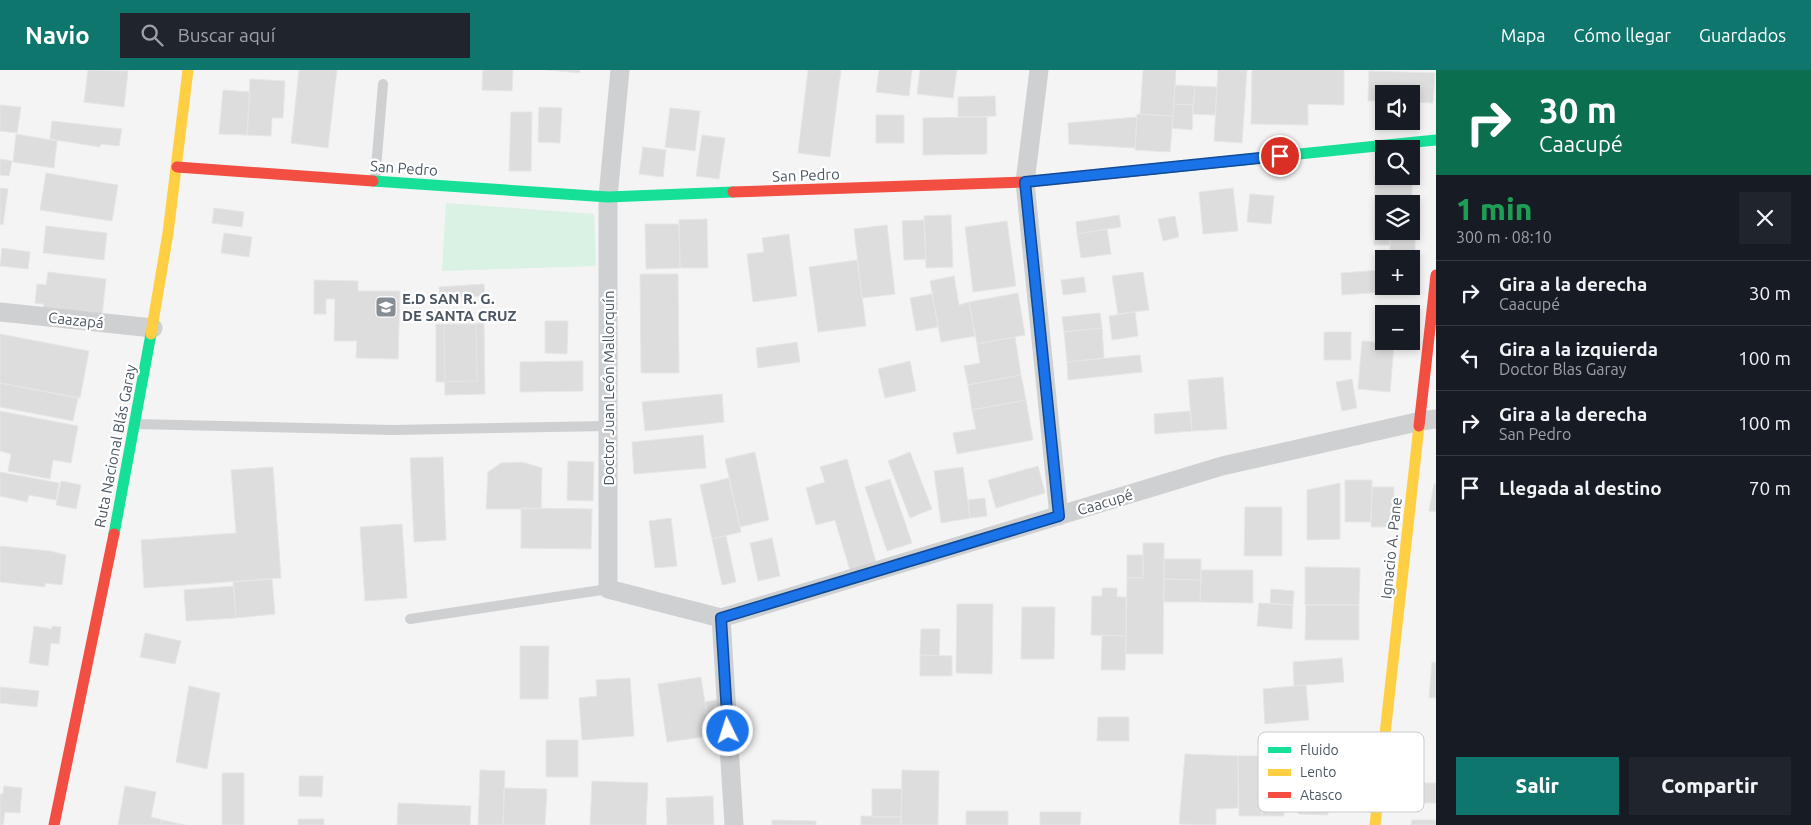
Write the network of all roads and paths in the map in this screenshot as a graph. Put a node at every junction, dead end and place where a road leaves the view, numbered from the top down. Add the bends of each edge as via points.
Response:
1 (188, 70) edge
2 (620, 70) edge
3 (1039, 70) edge
4 (383, 84) dead end
5 (1436, 140) edge
6 (177, 167) junction
7 (375, 181) junction
8 (1025, 182) junction
9 (608, 197) junction
10 (1436, 275) edge
11 (0, 312) edge
12 (153, 328) junction
13 (1428, 420) edge
14 (134, 424) junction
15 (608, 426) junction
16 (1059, 516) junction
17 (608, 589) junction
18 (721, 618) junction
19 (410, 619) dead end
20 (1387, 732) edge
21 (1377, 812) edge
22 (54, 825) edge
23 (734, 825) edge
24 (1375, 825) edge

1 - 6 main road, Ruta Nacional Blás Garay
2 - 9 street, Doctor Juan León Mallorquín
3 - 8 street
4 - 7 lane
5 - 8 main road, San Pedro
6 - 7 main road, San Pedro
6 - 12 main road, Ruta Nacional Blás Garay
7 - 9 main road, San Pedro
8 - 9 main road, San Pedro
8 - 16 street
9 - 15 street, Doctor Juan León Mallorquín
10 - 13 main road, Ignacio A. Pane
11 - 12 street, Caazapá
12 - 14 main road, Ruta Nacional Blás Garay
13 - 16 street, Caacupé via 1222,466
13 - 20 main road, Ignacio A. Pane
14 - 15 lane via 394,430
14 - 22 main road, Ruta Nacional Blás Garay
15 - 17 street, Doctor Juan León Mallorquín
16 - 18 street, Caacupé
17 - 18 street
17 - 19 lane
18 - 23 street
21 - 24 main road, Ignacio A. Pane

